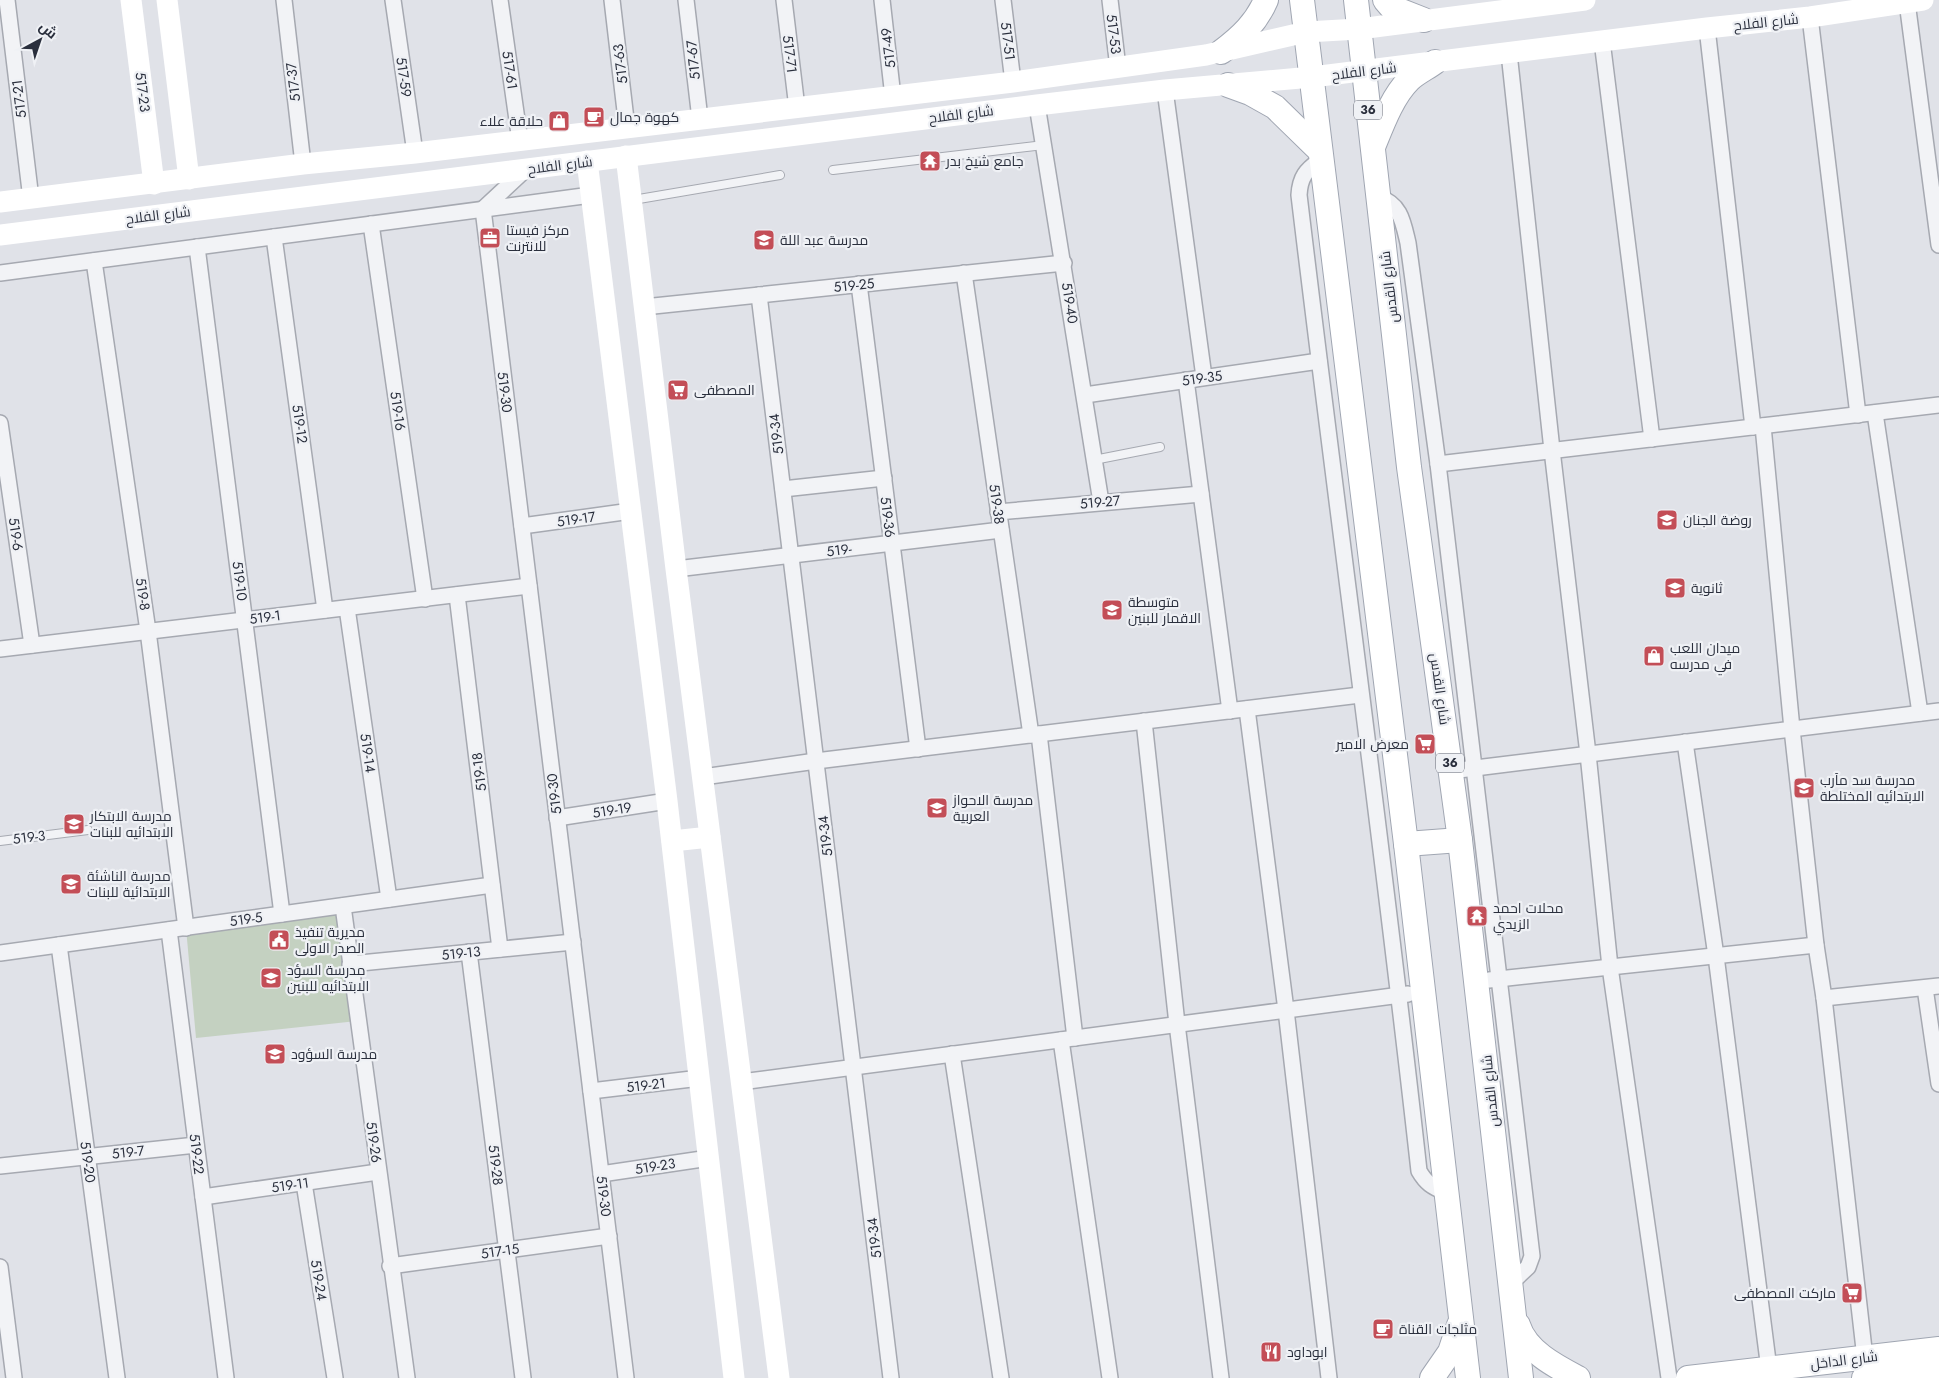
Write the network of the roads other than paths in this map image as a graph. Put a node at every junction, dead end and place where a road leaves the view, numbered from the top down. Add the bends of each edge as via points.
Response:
1 (7, 0) edge
2 (131, 0) edge
3 (166, 0) edge
4 (284, 0) edge
5 (394, 0) edge
6 (500, 0) edge
7 (612, 0) edge
8 (686, 0) edge
9 (784, 0) edge
10 (882, 0) edge
11 (1003, 0) edge
12 (1110, 0) edge
13 (1266, 0) edge
14 (1302, 0) edge
15 (1356, 0) edge
16 (1385, 0) edge
17 (1585, 0) edge
18 (1915, 1) edge
19 (1502, 5) edge
20 (1810, 17) junction
21 (1424, 20) junction
22 (1707, 28) junction
23 (1359, 30) junction
24 (1306, 32) junction
25 (1602, 41) junction
26 (1221, 52) junction
27 (1509, 52) junction
28 (1435, 62) junction
29 (1118, 68) junction
30 (1363, 71) junction
31 (1312, 77) junction
32 (1013, 82) junction
33 (1228, 85) junction
34 (1165, 90) junction
35 (893, 97) junction
36 (1037, 105) junction
37 (797, 108) junction
38 (700, 120) junction
39 (627, 128) junction
40 (520, 141) junction
41 (1044, 145) junction
42 (1372, 149) junction
43 (415, 153) junction
44 (1320, 155) junction
45 (626, 156) junction
46 (587, 161) junction
47 (303, 164) junction
48 (526, 169) junction
49 (833, 170) dead end
50 (780, 174) dead end
51 (189, 179) junction
52 (154, 184) junction
53 (591, 195) junction
54 (1378, 197) junction
55 (31, 199) junction
56 (631, 200) junction
57 (0, 202) edge
58 (483, 209) junction
59 (371, 224) junction
60 (0, 235) edge
61 (274, 237) junction
62 (1939, 245) edge
63 (197, 247) junction
64 (94, 261) junction
65 (1064, 262) junction
66 (0, 273) edge
67 (964, 273) junction
68 (859, 284) junction
69 (759, 295) junction
70 (644, 307) junction
71 (1319, 360) junction
72 (1204, 378) junction
73 (1186, 380) junction
74 (1085, 395) junction
75 (1939, 405) edge
76 (1875, 413) junction
77 (1858, 415) junction
78 (0, 422) edge
79 (1758, 426) junction
80 (1652, 439) junction
81 (1160, 447) dead end
82 (1552, 450) junction
83 (1094, 460) junction
84 (1438, 464) junction
85 (884, 478) junction
86 (783, 489) junction
87 (1201, 494) junction
88 (1100, 502) junction
89 (631, 511) junction
90 (998, 512) junction
91 (522, 526) junction
92 (1001, 530) junction
93 (892, 543) junction
94 (791, 555) junction
95 (676, 569) junction
96 (529, 586) junction
97 (457, 595) junction
98 (425, 599) junction
99 (347, 608) junction
100 (326, 610) junction
101 (245, 620) junction
102 (148, 631) junction
103 (32, 645) junction
104 (0, 648) edge
105 (1360, 695) junction
106 (1247, 709) junction
107 (1230, 711) junction
108 (1939, 711) edge
109 (1920, 713) junction
110 (1144, 722) junction
111 (1792, 729) junction
112 (1035, 734) junction
113 (1685, 742) junction
114 (918, 749) junction
115 (1588, 754) junction
116 (816, 761) junction
117 (1474, 769) junction
118 (1451, 771) junction
119 (703, 777) junction
120 (667, 801) junction
121 (558, 818) junction
122 (88, 830) dead end
123 (710, 837) junction
124 (1460, 840) junction
125 (0, 841) edge
126 (672, 841) junction
127 (1406, 844) junction
128 (492, 885) junction
129 (389, 899) junction
130 (343, 906) junction
131 (282, 914) junction
132 (186, 928) junction
133 (168, 930) junction
134 (573, 942) junction
135 (59, 945) junction
136 (1816, 945) junction
137 (500, 949) junction
138 (469, 952) junction
139 (0, 954) edge
140 (1716, 956) junction
141 (350, 964) junction
142 (1610, 967) junction
143 (1488, 980) junction
144 (1932, 987) edge
145 (1411, 994) junction
146 (1824, 998) junction
147 (1286, 1010) junction
148 (1177, 1024) junction
149 (1068, 1039) junction
150 (952, 1054) junction
151 (853, 1067) junction
152 (700, 1078) junction
153 (741, 1082) junction
154 (1939, 1084) edge
155 (591, 1091) junction
156 (196, 1144) junction
157 (88, 1156) junction
158 (709, 1158) junction
159 (0, 1166) edge
160 (378, 1172) junction
161 (602, 1174) junction
162 (304, 1183) junction
163 (203, 1197) junction
164 (609, 1236) junction
165 (507, 1250) junction
166 (390, 1266) junction
167 (0, 1267) edge
168 (1514, 1310) junction
169 (1461, 1321) junction
170 (1939, 1349) edge
171 (1864, 1368) edge
172 (1769, 1369) junction
173 (1939, 1369) edge
174 (14, 1378) edge
175 (117, 1378) edge
176 (226, 1378) edge
177 (335, 1378) edge
178 (407, 1378) edge
179 (523, 1378) edge
180 (626, 1378) edge
181 (734, 1378) edge
182 (779, 1378) edge
183 (891, 1378) edge
184 (1001, 1378) edge
185 (1110, 1378) edge
186 (1221, 1378) edge
187 (1329, 1378) edge
188 (1432, 1378) edge
189 (1468, 1378) edge
190 (1521, 1378) edge
191 (1578, 1378) edge
192 (1669, 1378) edge
193 (1688, 1378) edge

1 - 55 street, 517-21
2 - 52 main road, 517-23
3 - 51 main road
4 - 47 street, 517-37
5 - 43 street, 517-59
6 - 40 street, 517-61
7 - 39 street, 517-63
8 - 38 street, 517-67
9 - 37 street, 517-71
10 - 35 street, 517-49
11 - 32 street, 517-51
12 - 29 street, 517-53
13 - 26 main road via 1253,24
14 - 24 main road
15 - 23 main road, شارع القدس / 36
16 - 21 main road via 1392,7
17 - 19 main road, شارع الفلاح
18 - 20 main road, شارع الفلاح
18 - 62 street
19 - 21 main road, شارع الفلاح
20 - 22 main road, شارع الفلاح
20 - 77 street
21 - 23 main road, شارع الفلاح
22 - 25 main road, شارع الفلاح
22 - 79 street
23 - 24 main road, شارع الفلاح
23 - 30 main road, شارع القدس / 36
24 - 26 main road, شارع الفلاح
24 - 31 main road
25 - 27 main road, شارع الفلاح
25 - 80 street
26 - 29 main road, شارع الفلاح
27 - 28 main road, شارع الفلاح
27 - 82 street
28 - 30 main road, شارع الفلاح
28 - 42 main road via 1404,86
29 - 32 main road, شارع الفلاح
30 - 31 main road, شارع الفلاح
30 - 42 main road, شارع القدس / 36
31 - 33 main road, شارع الفلاح
31 - 44 main road
32 - 35 main road, شارع الفلاح
33 - 34 main road, شارع الفلاح
33 - 44 main road via 1275,107
34 - 36 main road, شارع الفلاح
34 - 72 street
35 - 37 main road, شارع الفلاح
36 - 41 street, 519-40
36 - 45 main road, شارع الفلاح
37 - 38 main road, شارع الفلاح
38 - 39 main road, شارع الفلاح
39 - 40 main road, شارع الفلاح
40 - 43 main road, شارع الفلاح
41 - 49 lane
41 - 65 street, 519-40
42 - 54 main road, شارع القدس / 36
43 - 47 main road, شارع الفلاح
44 - 71 street via 1303,174 1299,195
44 - 127 main road
45 - 46 main road, شارع الفلاح
45 - 56 main road
46 - 48 main road, شارع الفلاح
46 - 53 main road
47 - 51 main road, شارع الفلاح
48 - 58 street
48 - 60 main road, شارع الفلاح
50 - 56 lane
51 - 52 main road, شارع الفلاح
52 - 55 main road, شارع الفلاح
53 - 58 street
53 - 89 main road
54 - 84 street via 1397,208 1408,243
54 - 118 main road, شارع القدس / 36
55 - 57 main road, شارع الفلاح
56 - 70 main road
58 - 59 street
58 - 91 street, 519-30
59 - 61 street
59 - 98 street, 519-16
61 - 63 street
61 - 100 street, 519-12
63 - 64 street
63 - 101 street, 519-10
64 - 66 street
64 - 102 street, 519-8
65 - 67 street, 519-25
65 - 74 street, 519-40
67 - 68 street, 519-25
67 - 90 street, 519-38
68 - 69 street, 519-25
68 - 85 street, 519-36
69 - 70 street, 519-25
69 - 86 street, 519-34
70 - 95 main road
71 - 72 street, 519-35
71 - 105 street
72 - 73 street, 519-35
73 - 74 street, 519-35
73 - 87 street
74 - 83 street, 519-40
75 - 76 street
76 - 77 street
76 - 109 street
77 - 79 street
78 - 103 street, 519-6
79 - 80 street
79 - 111 street
80 - 82 street
81 - 83 lane
82 - 84 street
82 - 115 street
83 - 88 street, 519-40
84 - 117 street
85 - 86 street
85 - 93 street, 519-36
86 - 94 street, 519-34
87 - 88 street, 519-27
87 - 107 street
88 - 90 street, 519-27
89 - 91 street, 519-17
89 - 120 main road
90 - 92 street, 519-38
91 - 96 street, 519-30
92 - 93 street, 519-
92 - 112 street, 519-38
93 - 94 street, 519-
93 - 114 street, 519-36
94 - 95 street, 519-
94 - 116 street, 519-34
95 - 119 main road
96 - 97 street, 519-1
96 - 121 street, 519-30
97 - 98 street, 519-1
97 - 128 street, 519-18
98 - 99 street, 519-1
99 - 100 street, 519-1
99 - 129 street, 519-14
100 - 101 street, 519-1
101 - 102 street, 519-1
101 - 131 street, 519-10
102 - 103 street, 519-1
102 - 132 street, 519-8
103 - 104 street, 519-1
105 - 106 street
105 - 145 street
106 - 107 street
106 - 147 street
107 - 110 street
108 - 109 street
109 - 111 street
110 - 112 street
110 - 148 street
111 - 113 street
111 - 136 street
112 - 114 street
112 - 149 street, 519-38
113 - 115 street
113 - 140 street
114 - 116 street
115 - 117 street
115 - 142 street
116 - 119 street
116 - 151 street, 519-34
117 - 118 street
117 - 143 street
118 - 124 main road, شارع القدس / 36
119 - 123 main road
120 - 121 street, 519-19
120 - 126 main road
121 - 134 street, 519-30
122 - 125 lane, 519-3
123 - 126 main road
123 - 153 main road
124 - 127 main road
124 - 143 main road, شارع القدس / 36
126 - 152 main road
127 - 145 main road
128 - 129 street, 519-5
128 - 137 street, 519-18
129 - 130 street, 519-5
130 - 131 street, 519-5
130 - 141 street, 519-26
131 - 132 street, 519-5
132 - 133 street, 519-5
133 - 135 street, 519-5
133 - 156 street, 519-22
134 - 137 street, 519-13
134 - 155 street, 519-30
135 - 139 street, 519-5
135 - 157 street, 519-20
136 - 140 street
136 - 146 street
137 - 138 street, 519-13
138 - 141 street, 519-13
138 - 165 street, 519-28
140 - 142 street
140 - 172 street
141 - 160 street, 519-26
142 - 143 street
142 - 192 street
143 - 168 main road, شارع القدس / 36
144 - 146 street
144 - 154 street
145 - 147 street
145 - 169 main road via 1445,1192
146 - 171 street
147 - 148 street
147 - 187 street
148 - 149 street
148 - 186 street
149 - 150 street
149 - 185 street, 519-38
150 - 151 street
150 - 184 street
151 - 153 street
151 - 183 street, 519-34
152 - 155 street, 519-21
152 - 158 main road
153 - 182 main road
155 - 161 street, 519-30
156 - 157 street, 519-7
156 - 163 street, 519-22
157 - 159 street, 519-7
157 - 175 street, 519-20
158 - 161 street, 519-23
158 - 181 main road
160 - 162 street, 519-11
160 - 166 street, 519-26
161 - 164 street, 519-30
162 - 163 street, 519-11
162 - 177 street, 519-24
163 - 176 street, 519-22
164 - 165 street, 517-15
164 - 180 street, 519-30
165 - 166 street, 517-15
165 - 179 street, 519-28
166 - 178 street, 519-26
167 - 174 street
168 - 190 main road, شارع القدس / 36
168 - 191 main road via 1522,1336 1534,1350
169 - 188 main road via 1450,1352
169 - 189 main road
170 - 171 main road, شارع الداخل
171 - 172 main road, شارع الداخل
171 - 173 main road, شارع الداخل
172 - 193 main road, شارع الداخل

